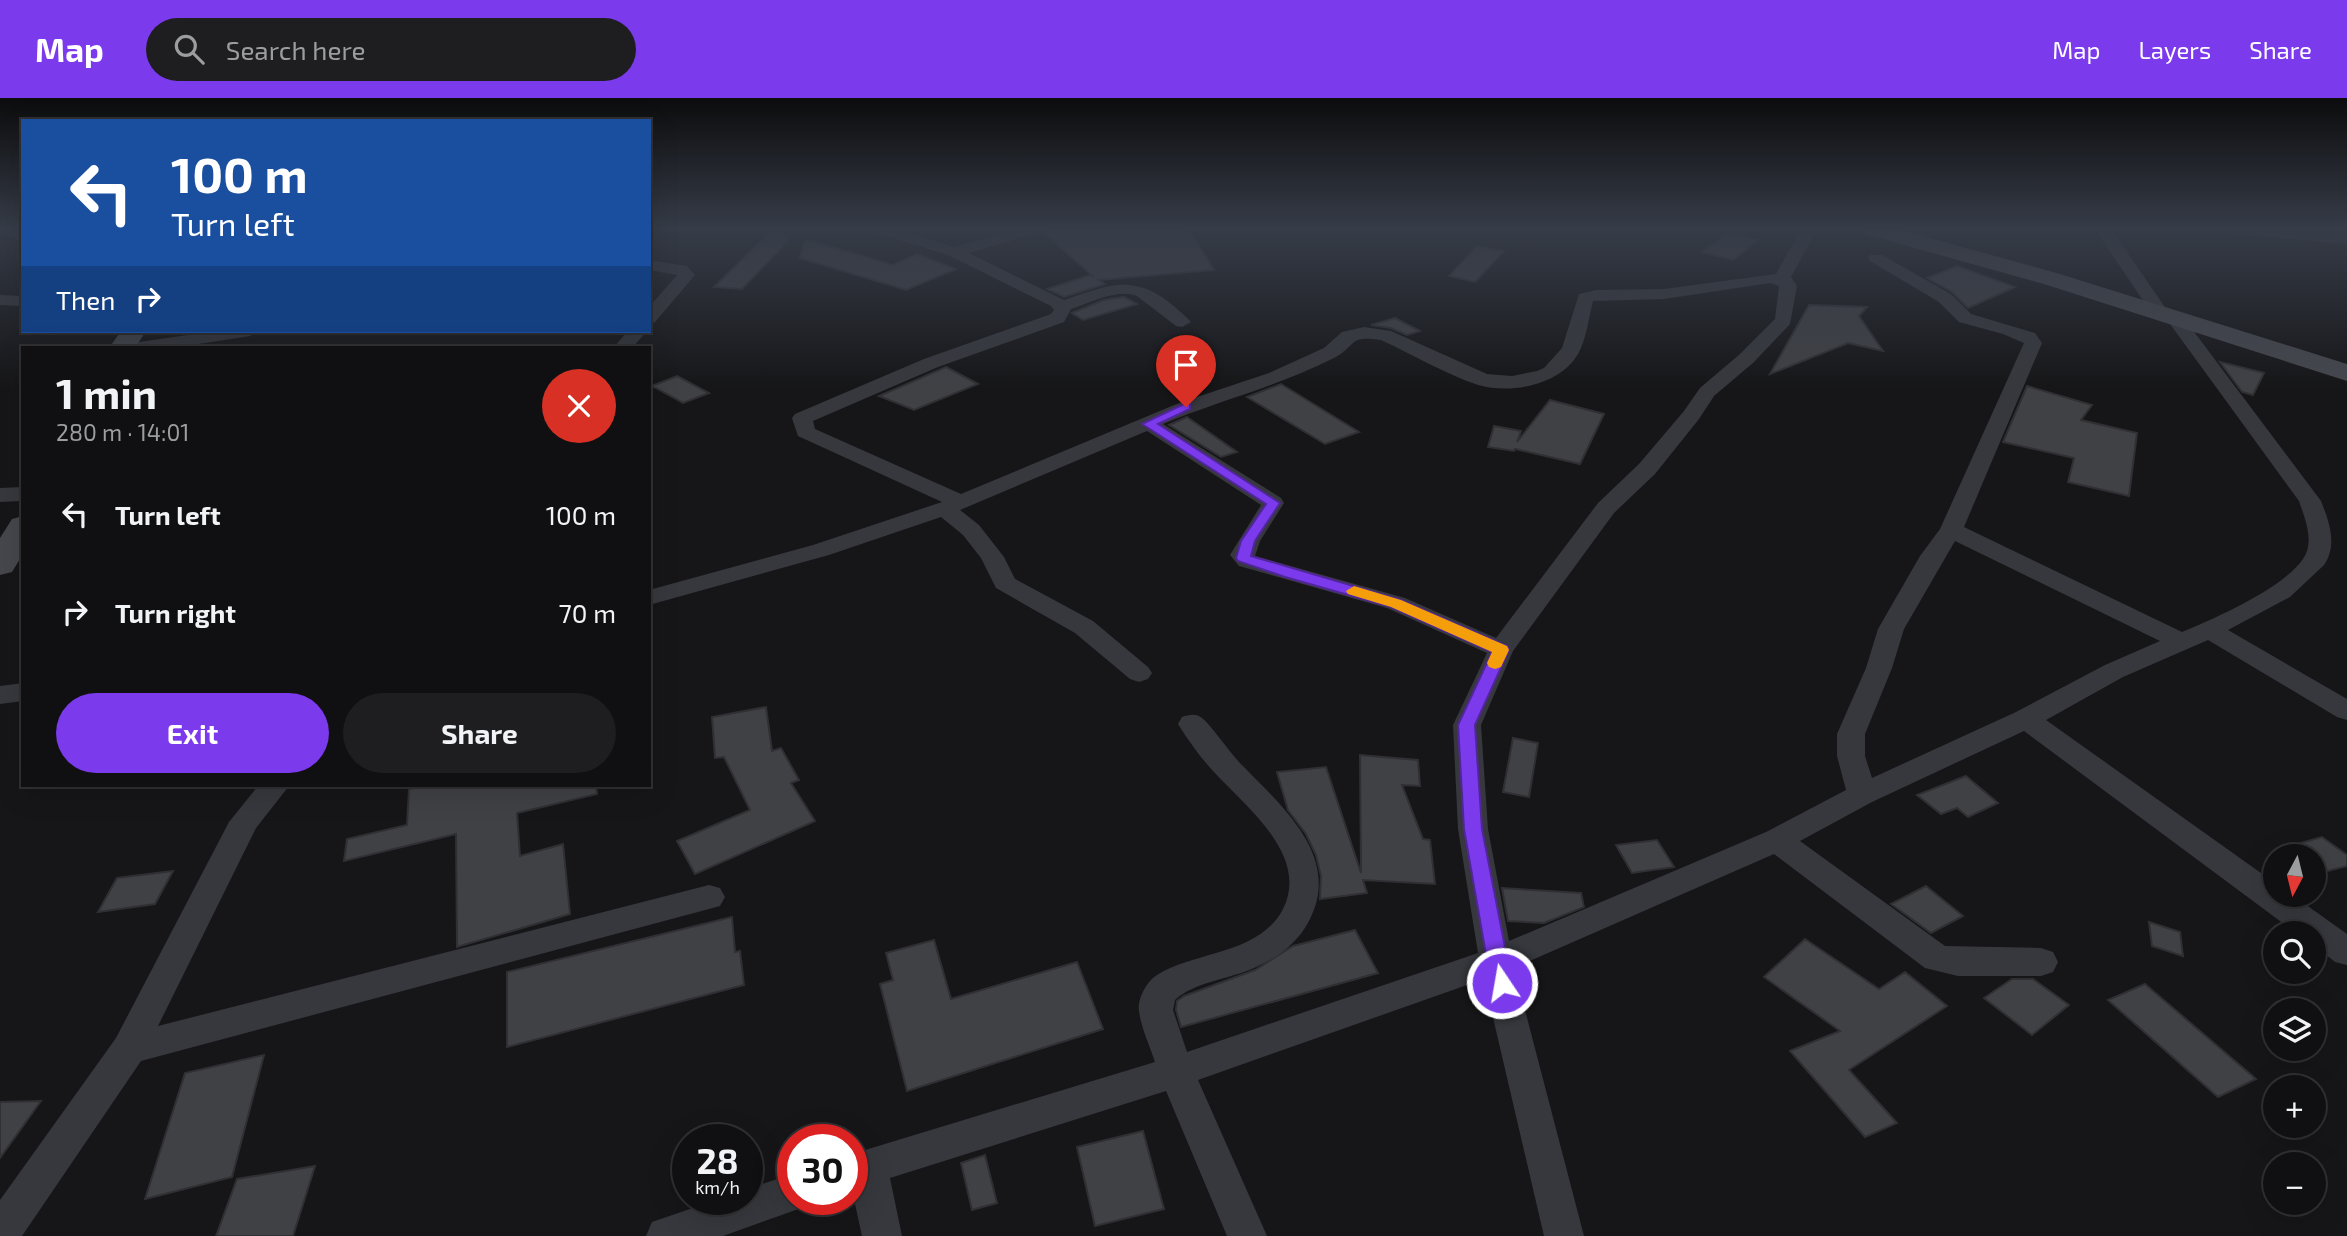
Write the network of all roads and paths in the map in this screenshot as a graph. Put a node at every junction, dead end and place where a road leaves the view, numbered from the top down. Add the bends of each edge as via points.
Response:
1 (681, 282) edge
2 (1014, 282) edge
3 (1743, 282) edge
4 (1785, 282) edge
5 (1917, 282) edge
6 (2058, 282) edge
7 (2143, 282) edge
8 (0, 300) edge
9 (21, 301) edge
10 (1062, 306) junction
11 (2167, 315) junction
12 (651, 316) edge
13 (1182, 322) dead end
14 (237, 333) edge
15 (636, 333) edge
16 (152, 346) edge
17 (624, 346) edge
18 (2347, 373) edge
19 (1148, 424) junction
20 (21, 494) edge
21 (0, 495) edge
22 (953, 505) junction
23 (1951, 530) junction
24 (651, 597) edge
25 (2195, 636) junction
26 (1501, 650) junction
27 (1139, 673) dead end
28 (21, 692) edge
29 (0, 695) edge
30 (2347, 711) edge
31 (2026, 719) junction
32 (1192, 724) dead end
33 (273, 787) edge
34 (1863, 795) junction
35 (1777, 840) junction
36 (709, 897) dead end
37 (2347, 952) edge
38 (1496, 961) junction
39 (2041, 962) dead end
40 (129, 1049) junction
41 (1176, 1072) junction
42 (868, 1168) edge
43 (868, 1192) edge
44 (777, 1198) edge
45 (0, 1233) edge
46 (666, 1236) edge
47 (882, 1236) edge
48 (1247, 1236) edge
49 (1564, 1236) edge

1 - 12 street
2 - 10 street
3 - 19 street via 1664,294 1586,298 1571,349 1551,373 1532,379 1483,380 1385,335 1364,332 1348,336 1331,352 1276,377
4 - 26 street via 1784,320 1707,391 1647,469 1606,508
5 - 23 street via 1945,298 1965,318 2029,337 2033,343
6 - 11 street
7 - 11 street
8 - 9 street
10 - 13 street via 1130,288
10 - 22 street via 1058,318 931,363 802,418 805,432
11 - 18 street
11 - 25 street via 2311,501 2321,531 2316,560 2281,592
14 - 16 street
15 - 17 street
19 - 22 street
19 - 26 street via 1273,503 1248,541 1242,555 1247,561 1396,603
20 - 21 street
22 - 24 street via 821,550
22 - 27 street via 992,556 1005,583 1084,626
23 - 25 street
23 - 34 street via 1891,629 1851,734 1851,756
25 - 30 street
25 - 31 street via 2114,671
26 - 38 street via 1467,725 1473,829
28 - 29 street
31 - 34 street
31 - 37 street
32 - 41 street via 1221,762 1270,810 1302,860 1306,886 1300,909 1274,944 1162,990 1156,1010
33 - 40 street via 244,822
34 - 35 street
35 - 38 street
35 - 39 street via 1937,958
36 - 40 street
38 - 41 street
38 - 49 street
40 - 45 street
41 - 42 street
41 - 48 street
43 - 47 street
44 - 46 street

